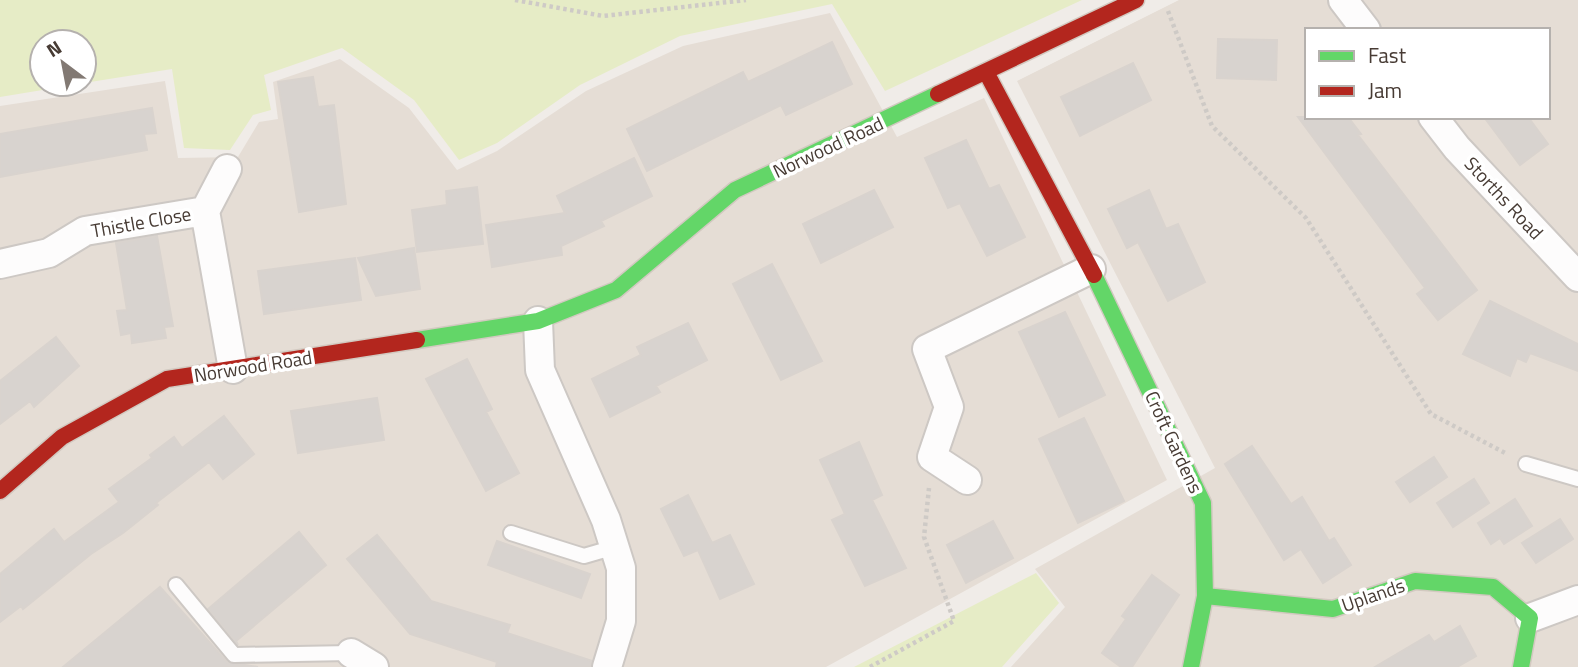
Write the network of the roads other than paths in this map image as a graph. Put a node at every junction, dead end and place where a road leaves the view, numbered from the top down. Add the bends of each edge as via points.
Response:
1 (1136, 0) edge
2 (1343, 0) edge
3 (1364, 28) edge
4 (986, 72) junction
5 (1435, 119) edge
6 (227, 169) dead end
7 (205, 211) junction
8 (0, 264) edge
9 (1091, 269) junction
10 (1578, 277) edge
11 (538, 321) junction
12 (233, 369) junction
13 (1526, 464) road end
14 (1578, 479) edge
15 (967, 480) dead end
16 (0, 491) edge
17 (511, 533) dead end
18 (615, 547) junction
19 (176, 585) dead end
20 (1205, 596) junction
21 (1578, 600) edge
22 (1530, 618) junction
23 (362, 660) edge
24 (607, 667) edge
25 (1191, 667) edge
26 (1521, 667) edge

1 - 4 street, Norwood Road
2 - 3 street
4 - 9 street, Croft Gardens
4 - 11 street, Norwood Road via 735,190 616,290
5 - 10 street, Storths Road
6 - 7 street, Thistle Close
7 - 8 street, Thistle Close via 85,231 49,253
7 - 12 street, Thistle Close
9 - 15 street via 927,348 948,407 932,457
9 - 20 street, Croft Gardens via 1203,503
11 - 12 street, Norwood Road
11 - 18 street via 540,370
12 - 16 street, Norwood Road via 167,379 62,437
13 - 14 lane
17 - 18 lane via 584,556
18 - 24 street via 621,568 621,621
19 - 23 lane via 234,654
20 - 22 street, Uplands via 1333,609 1415,581 1493,587
20 - 25 street, Croft Gardens
21 - 22 street
22 - 26 street

